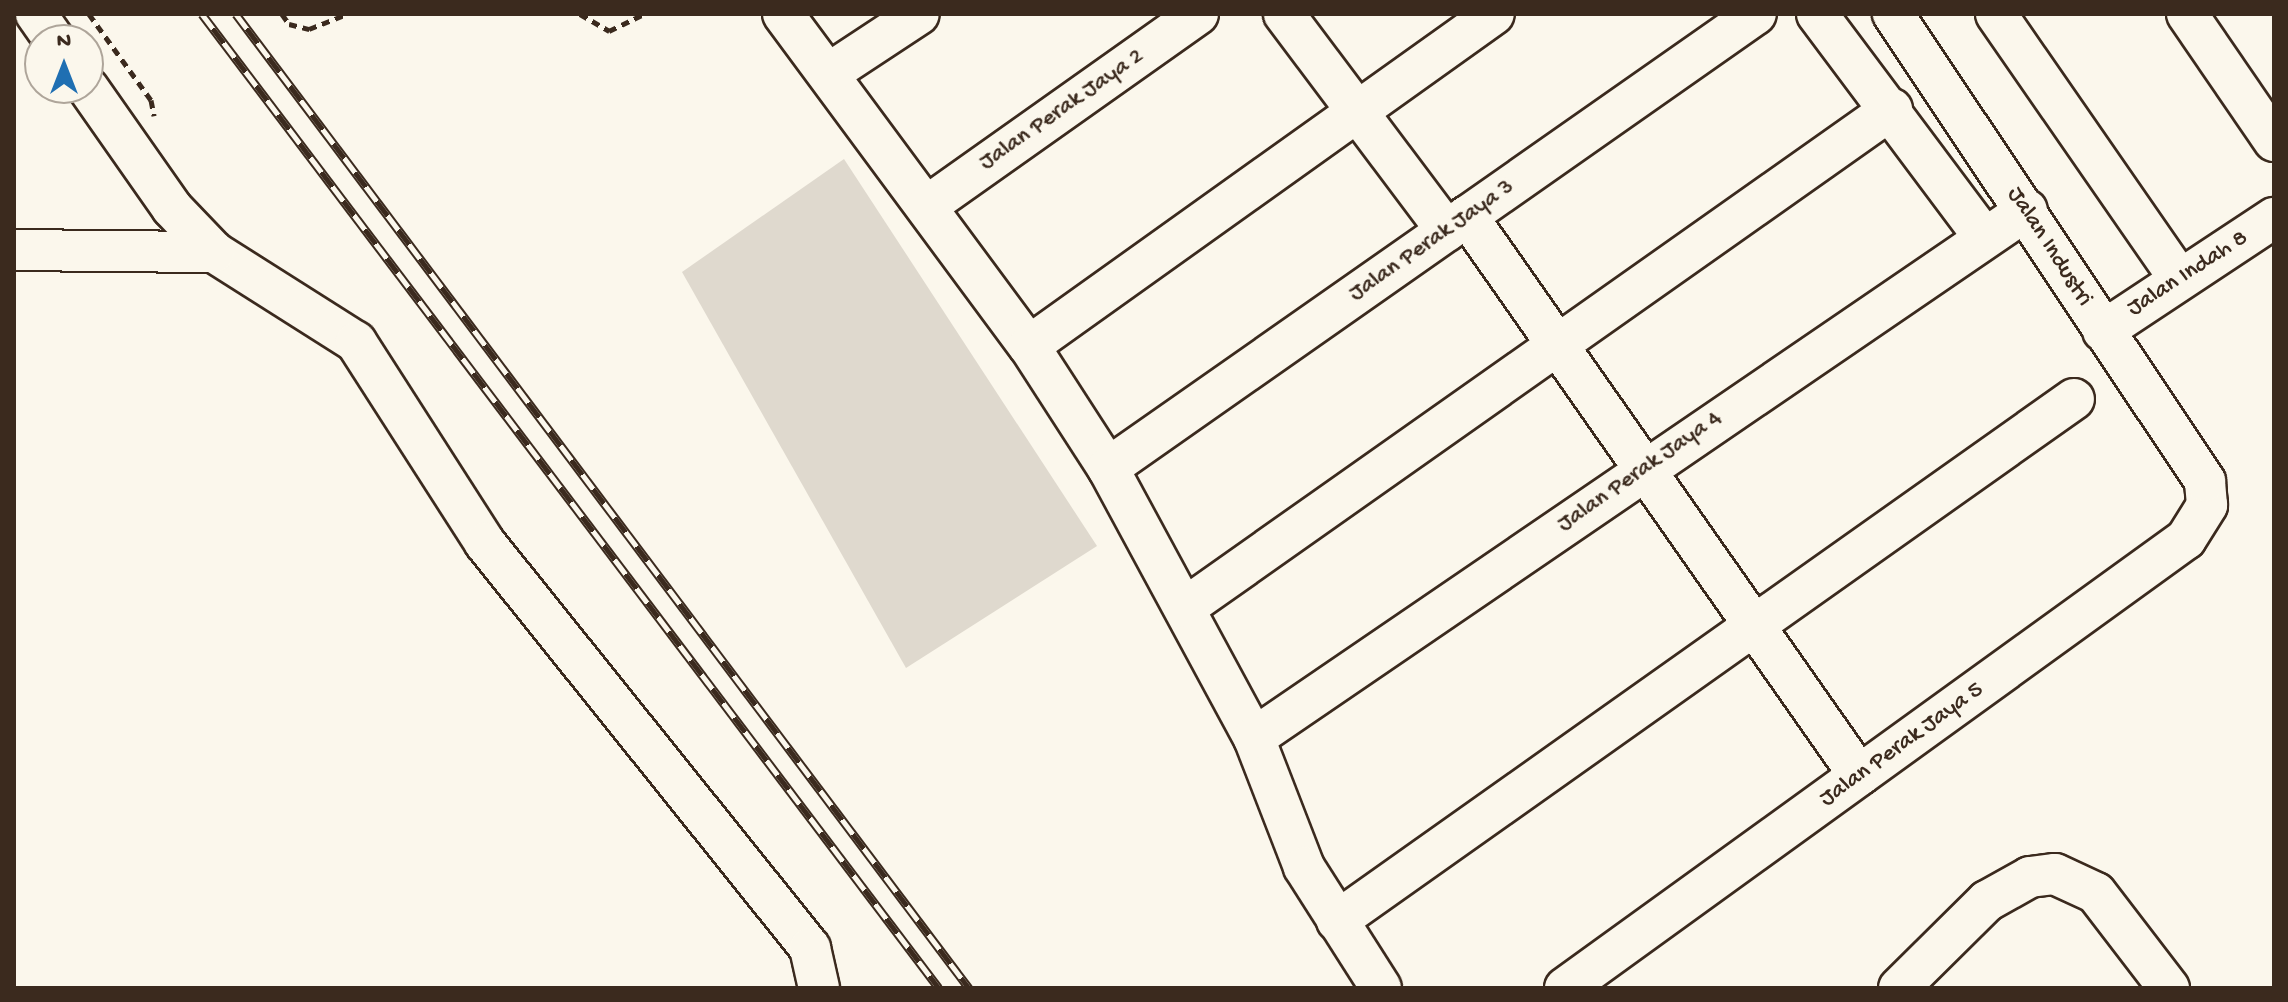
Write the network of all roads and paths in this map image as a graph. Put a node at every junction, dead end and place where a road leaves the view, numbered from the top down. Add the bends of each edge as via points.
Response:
1 (89, 14) edge
2 (282, 14) edge
3 (347, 14) edge
4 (580, 14) edge
5 (644, 14) edge
6 (783, 14) edge
7 (919, 14) edge
8 (1198, 14) edge
9 (1284, 14) edge
10 (1494, 14) edge
11 (1756, 14) edge
12 (1817, 14) edge
13 (1893, 14) edge
14 (1996, 14) edge
15 (2187, 14) edge
16 (831, 72) junction
17 (151, 100) dead end
18 (99, 104) edge
19 (1892, 109) junction
20 (1357, 112) junction
21 (2274, 141) edge
22 (927, 206) junction
23 (2027, 210) junction
24 (2274, 218) edge
25 (1457, 223) junction
26 (1983, 236) junction
27 (14, 250) edge
28 (214, 252) junction
29 (2179, 278) junction
30 (2103, 331) junction
31 (1557, 345) junction
32 (1029, 346) junction
33 (2074, 399) dead end
34 (1108, 468) junction
35 (1644, 470) junction
36 (2205, 481) joint
37 (1186, 607) junction
38 (1753, 626) junction
39 (1254, 738) junction
40 (1859, 775) junction
41 (1337, 921) junction
42 (819, 988) edge
43 (1381, 988) edge
44 (1565, 988) edge
45 (1899, 988) edge
46 (2169, 988) edge

1 - 17 path
2 - 3 path via 289,24 331,26
4 - 5 path via 609,31
6 - 16 street
7 - 16 street
8 - 22 street, Jalan Perak Jaya 2
9 - 20 street
10 - 20 street
11 - 25 street, Jalan Perak Jaya 3
12 - 19 street
13 - 23 street, Jalan Industri
14 - 29 street
15 - 21 street
16 - 22 street
18 - 28 street via 172,208
19 - 26 street
19 - 31 street
20 - 25 street
20 - 32 street
22 - 32 street
23 - 26 street, Jalan Perak Jaya 4
23 - 30 street, Jalan Industri
24 - 29 street, Jalan Indah 8
25 - 31 street
25 - 34 street, Jalan Perak Jaya 3
26 - 35 street, Jalan Perak Jaya 4
27 - 28 street
28 - 42 street via 356,342 485,543 810,948
29 - 30 street, Jalan Indah 8
30 - 36 street, Jalan Industri
31 - 35 street
31 - 37 street
32 - 34 street
33 - 38 street
34 - 37 street
35 - 38 street
35 - 39 street, Jalan Perak Jaya 4
36 - 40 street, Jalan Perak Jaya 5 via 2207,505 2186,539
37 - 39 street
38 - 40 street
38 - 41 street
39 - 41 street via 1304,867
40 - 44 street, Jalan Perak Jaya 5
41 - 43 street
45 - 46 street via 1987,901 2030,877 2055,874 2096,893

